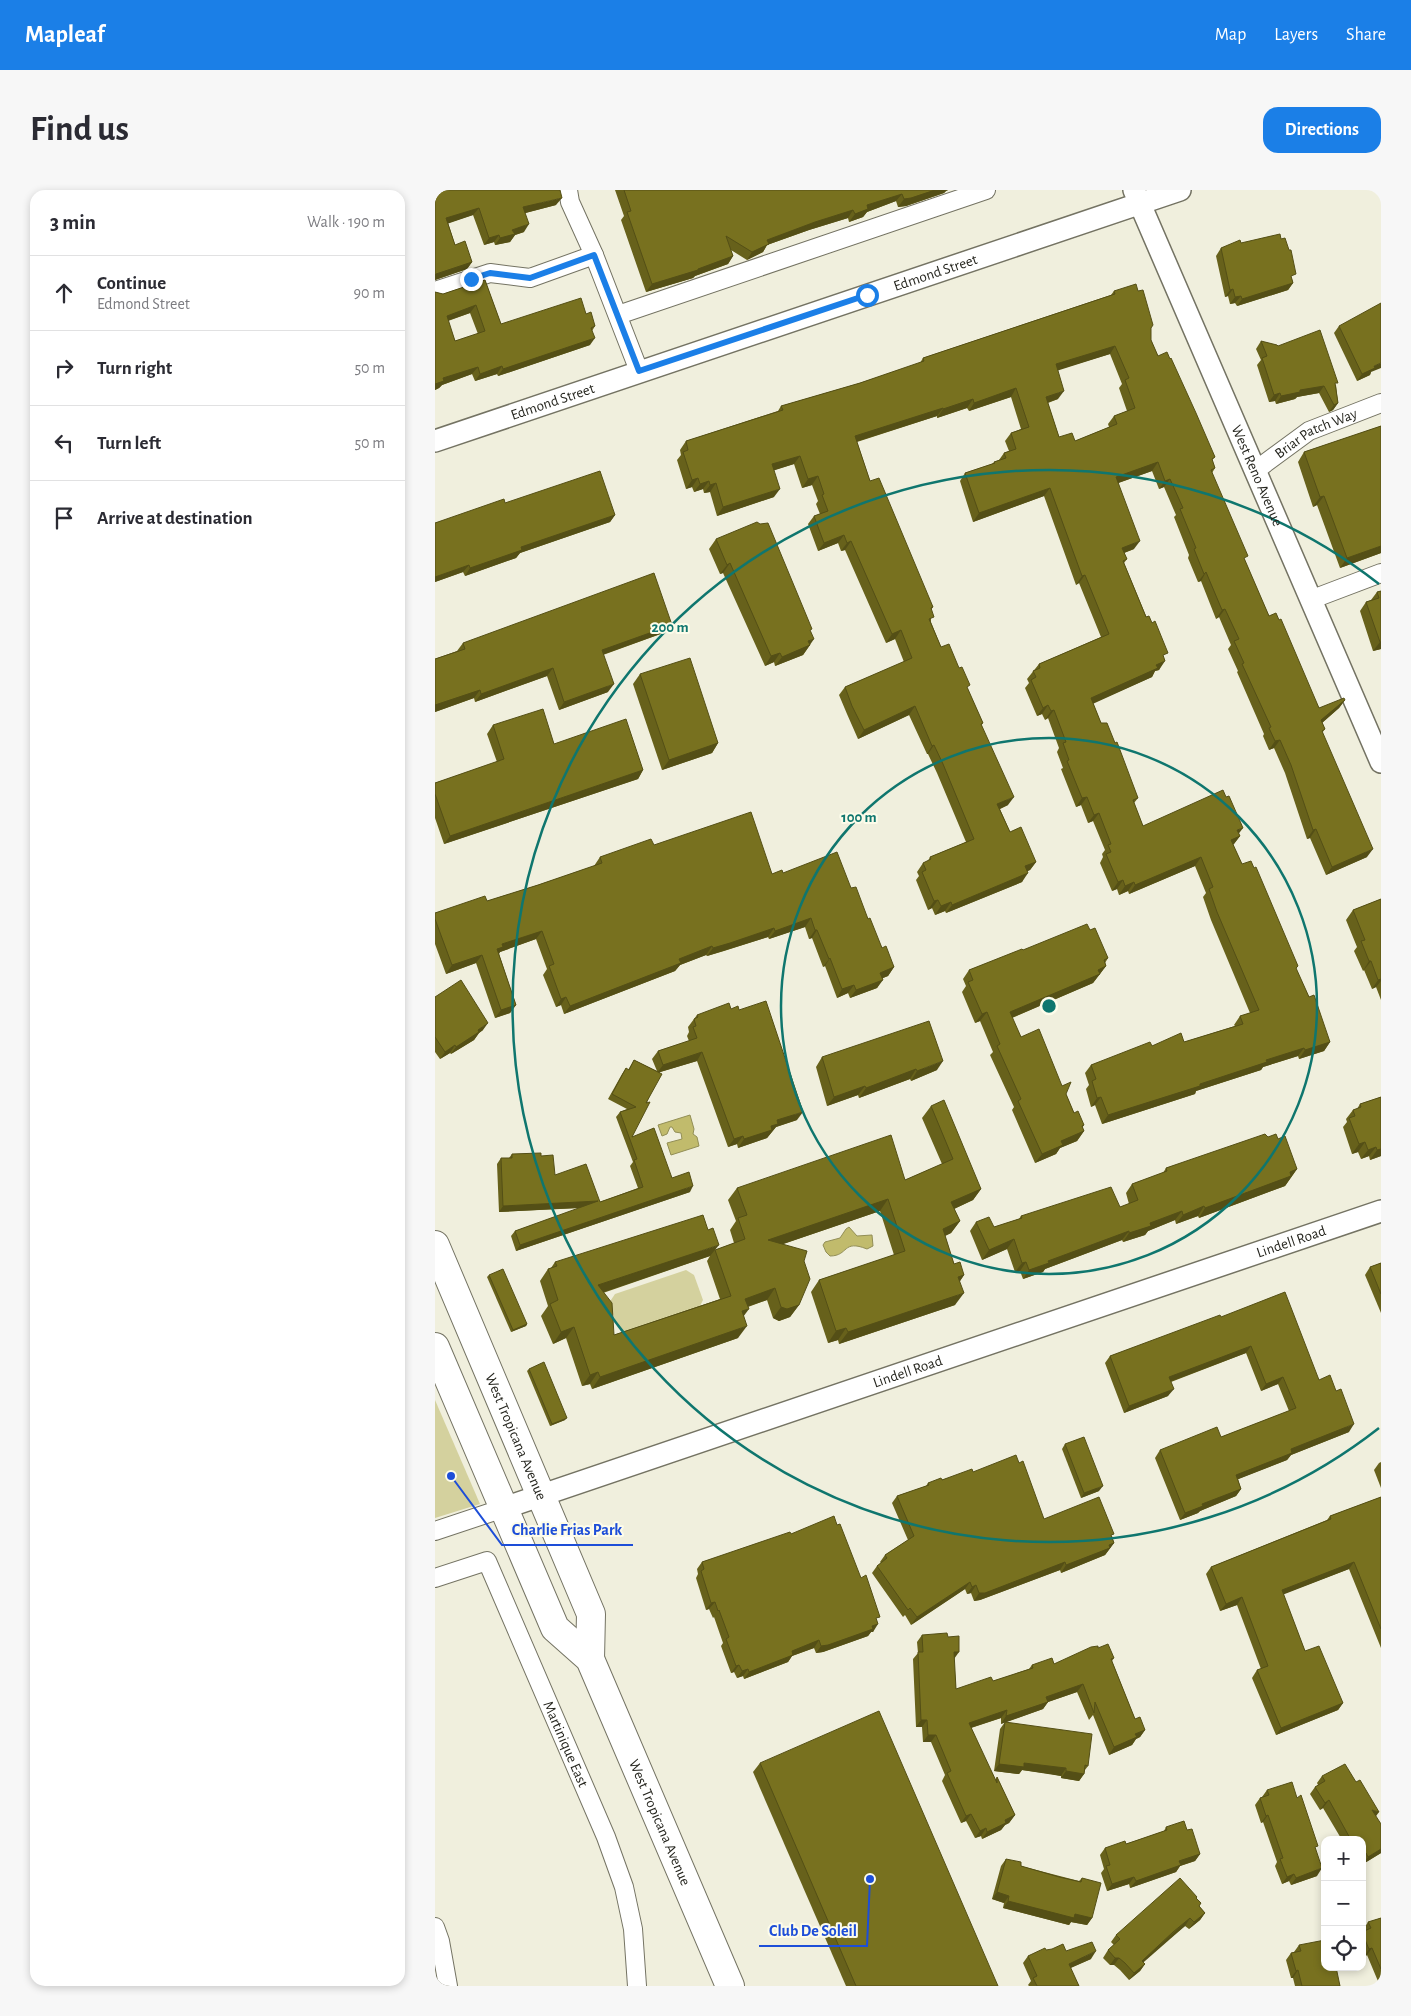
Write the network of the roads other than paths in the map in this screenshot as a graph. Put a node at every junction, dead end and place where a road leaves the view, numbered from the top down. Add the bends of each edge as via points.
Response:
1 (568, 190) edge
2 (986, 190) edge
3 (1180, 190) edge
4 (1137, 197) edge
5 (594, 255) junction
6 (435, 291) edge
7 (618, 315) junction
8 (639, 371) junction
9 (1381, 403) edge
10 (435, 440) edge
11 (1256, 470) junction
12 (1381, 573) edge
13 (1310, 600) junction
14 (1381, 762) edge
15 (1381, 1211) edge
16 (435, 1245) edge
17 (435, 1347) edge
18 (541, 1495) junction
19 (504, 1508) junction
20 (435, 1531) edge
21 (435, 1578) edge
22 (589, 1659) junction
23 (435, 1927) edge
24 (448, 1986) edge
25 (637, 1986) edge
26 (729, 1986) edge

1 - 5 street via 570,202
2 - 7 street
3 - 4 street, Edmond Street
4 - 8 street, Edmond Street
4 - 11 street, West Reno Avenue
5 - 6 street via 530,278 490,273
5 - 7 street
7 - 8 street
8 - 10 street, Edmond Street
9 - 11 street, Briar Patch Way via 1309,431
11 - 13 street, West Reno Avenue
12 - 13 street
13 - 14 street, West Reno Avenue
15 - 18 street, Lindell Road
16 - 18 main road, West Tropicana Avenue
17 - 19 main road, West Tropicana Avenue
18 - 19 street, Lindell Road
18 - 22 main road, West Tropicana Avenue via 591,1614
19 - 20 street, Lindell Road
19 - 22 main road, West Tropicana Avenue via 555,1628
21 - 25 street, Martinique East via 487,1560 606,1837 624,1887 633,1929
22 - 26 main road, West Tropicana Avenue
23 - 24 street

